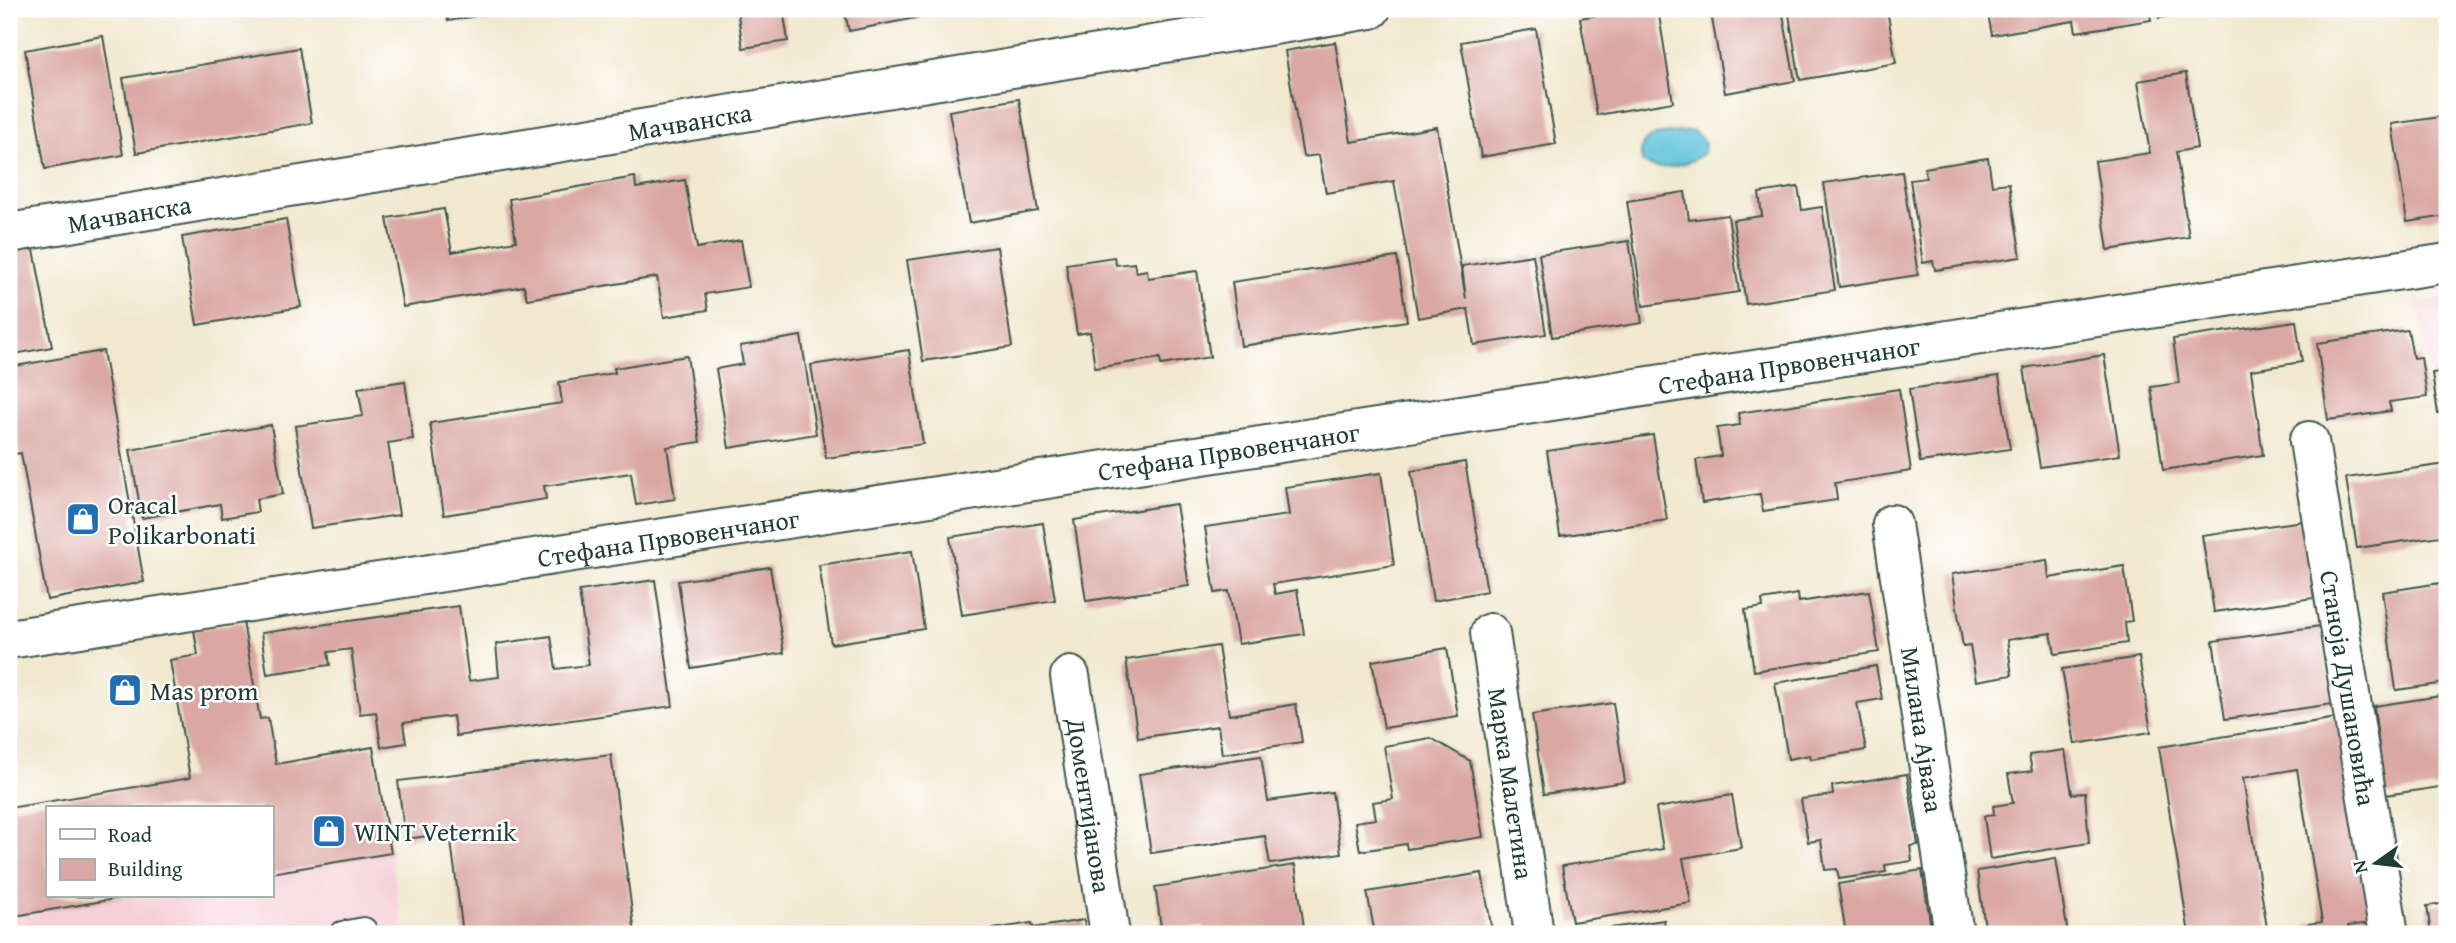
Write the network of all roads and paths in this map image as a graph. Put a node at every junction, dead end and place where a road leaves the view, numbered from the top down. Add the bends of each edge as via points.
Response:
1 (1371, 9) edge
2 (9, 233) edge
3 (2447, 263) edge
4 (2309, 441) dead end
5 (1892, 524) dead end
6 (1490, 633) dead end
7 (9, 639) edge
8 (1070, 676) dead end
9 (1110, 934) edge
10 (1534, 934) edge
11 (1954, 934) edge
12 (2389, 934) edge

1 - 2 street, Мачванска
3 - 7 street, Стефана Првовенчаног
4 - 12 street, Станоја Душановића
5 - 11 street, Милана Ајваза
6 - 10 street, Марка Малетина
8 - 9 street, Доментијанова

